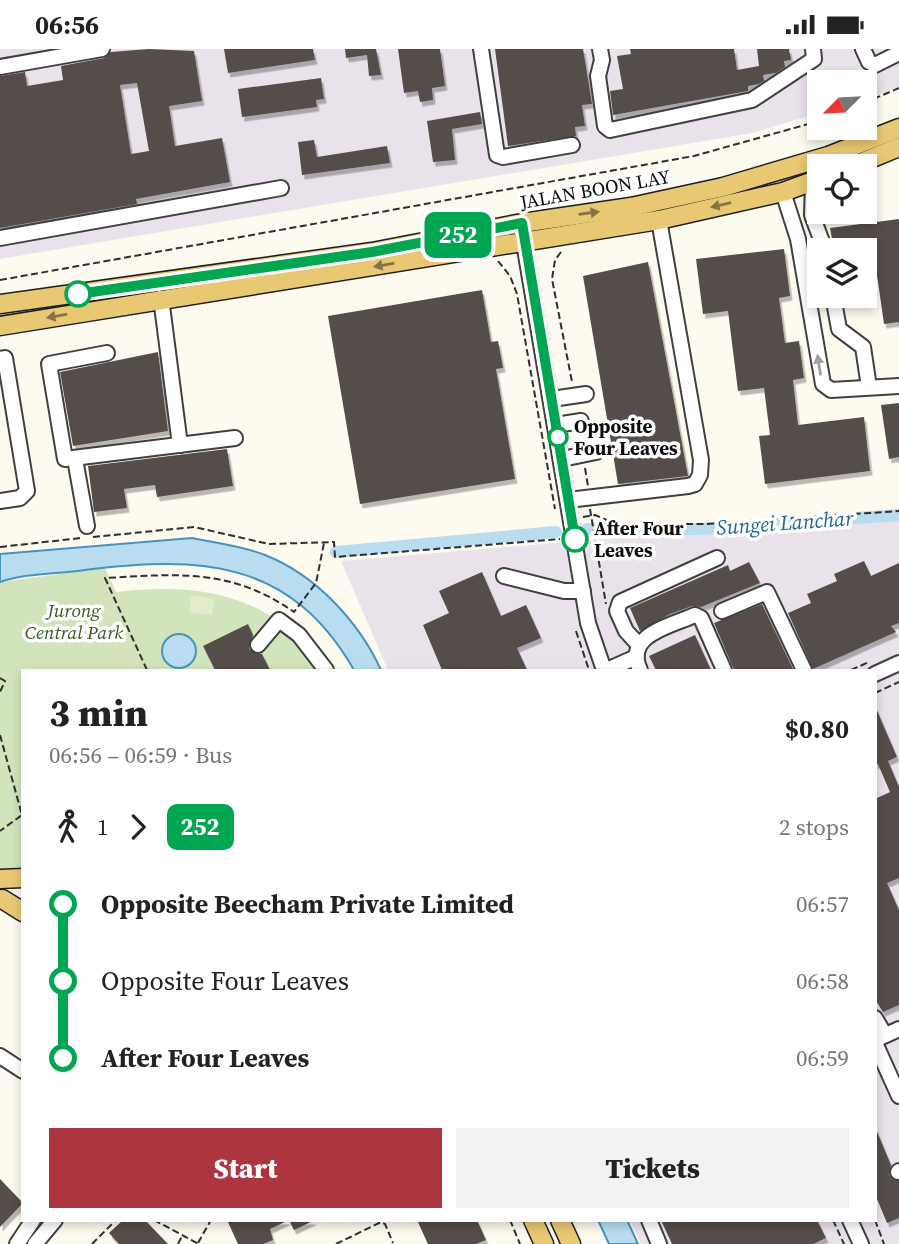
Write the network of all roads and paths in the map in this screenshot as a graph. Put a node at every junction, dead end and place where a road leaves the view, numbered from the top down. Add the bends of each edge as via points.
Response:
1 (102, 49) edge
2 (481, 49) edge
3 (600, 49) edge
4 (813, 49) edge
5 (863, 49) edge
6 (899, 53) edge
7 (0, 67) edge
8 (899, 88) edge
9 (877, 97) edge
10 (807, 124) edge
11 (899, 128) edge
12 (572, 145) dead end
13 (899, 147) edge
14 (877, 156) edge
15 (807, 184) edge
16 (281, 188) dead end
17 (783, 191) junction
18 (659, 220) junction
19 (815, 224) edge
20 (522, 232) junction
21 (818, 236) joint
22 (0, 238) edge
23 (798, 239) junction
24 (562, 251) dead end
25 (492, 258) dead end
26 (0, 280) edge
27 (161, 298) junction
28 (0, 305) edge
29 (835, 308) edge
30 (0, 325) edge
31 (107, 353) dead end
32 (0, 359) edge
33 (899, 386) edge
34 (869, 387) junction
35 (580, 394) joint
36 (552, 399) junction
37 (581, 421) dead end
38 (556, 425) junction
39 (236, 438) dead end
40 (180, 445) junction
41 (589, 453) joint
42 (75, 459) junction
43 (562, 459) junction
44 (589, 498) junction
45 (568, 500) junction
46 (0, 501) edge
47 (555, 508) dead end
48 (899, 511) edge
49 (591, 516) junction
50 (581, 517) dead end
51 (87, 526) dead end
52 (561, 540) dead end
53 (324, 543) junction
54 (0, 547) edge
55 (596, 553) dead end
56 (717, 558) dead end
57 (505, 576) dead end
58 (583, 591) junction
59 (722, 611) dead end
60 (258, 645) dead end
61 (637, 657) edge
62 (899, 663) edge
63 (147, 669) edge
64 (325, 669) edge
65 (605, 669) edge
66 (607, 669) edge
67 (724, 669) edge
68 (804, 669) edge
69 (877, 673) edge
70 (0, 678) edge
71 (899, 682) edge
72 (877, 691) edge
73 (0, 692) edge
74 (0, 735) edge
75 (21, 811) edge
76 (21, 816) edge
77 (0, 831) edge
78 (21, 878) edge
79 (0, 879) edge
80 (21, 898) edge
81 (1, 899) edge
82 (21, 911) edge
83 (899, 1029) edge
84 (878, 1039) edge
85 (0, 1056) edge
86 (21, 1070) edge
87 (899, 1096) edge
88 (32, 1222) edge
89 (53, 1222) edge
90 (114, 1222) edge
91 (158, 1222) edge
92 (210, 1222) edge
93 (511, 1222) edge
94 (534, 1222) edge
95 (561, 1222) edge
96 (650, 1222) edge
97 (835, 1222) edge
98 (850, 1222) edge
99 (876, 1222) edge
100 (183, 1235) junction
101 (393, 1243) edge
102 (853, 1243) edge
103 (17, 1244) edge
104 (35, 1244) edge
105 (92, 1244) edge
106 (178, 1244) edge
107 (198, 1244) edge
108 (335, 1244) edge
109 (520, 1244) edge
110 (544, 1244) edge
111 (571, 1244) edge
112 (659, 1244) edge
113 (884, 1244) edge

1 - 7 street
2 - 12 street via 497,155
3 - 4 street via 598,76 605,126 610,130 752,100 814,59
5 - 6 street via 874,65
8 - 9 path
10 - 26 path via 694,156
20 -> 11 main road, JALAN BOON LAY via 723,187 828,156
13 - 14 main road
15 - 17 main road, JALAN BOON LAY
16 - 22 street
17 -> 18 main road, JALAN BOON LAY
17 - 23 street
18 - 20 main road, JALAN BOON LAY
18 - 44 street via 700,475 688,486
19 - 21 street
20 -> 27 main road, JALAN BOON LAY
20 - 28 main road, JALAN BOON LAY
20 - 36 street
21 - 23 street
34 -> 23 street via 831,390 823,384
24 - 35 path via 555,260 552,279
25 - 47 path via 505,268 517,294
27 -> 30 main road, JALAN BOON LAY
27 - 40 street
29 - 34 street via 839,329 863,348
31 - 42 street via 48,365 63,456
32 - 46 street via 5,358 27,491 20,498
33 - 34 street
35 - 36 street
36 - 38 street
37 - 38 street
38 - 43 street
39 - 40 street
40 - 42 street
41 - 43 street
41 - 44 path
42 - 51 street
43 - 45 street
44 - 45 street
44 - 49 path
45 - 58 street
48 - 49 path via 708,524 616,524
49 - 50 path
49 - 55 path
52 - 53 path via 335,557 334,542
53 - 54 path via 268,544 194,527
53 - 63 path via 316,583 294,612 255,588 223,579 105,577
56 - 61 street via 620,602 617,611
57 - 58 street via 564,591
58 - 65 street via 592,640
59 - 68 street via 768,592
60 - 64 street via 279,620 299,635
61 - 66 street
61 - 67 street via 646,636 695,615 701,618
62 - 69 street
70 - 73 path via 5,681
71 - 72 path
74 - 75 path
76 - 77 path
78 - 79 main road
80 - 81 main road
81 - 82 main road
83 - 84 street
84 - 87 street
85 - 86 street
88 - 103 street
89 - 104 street
90 - 105 path
91 - 100 path
92 - 107 path
93 - 109 path
94 - 110 main road
95 - 111 main road
96 - 112 street
97 - 102 path
98 - 102 street
99 - 113 path
100 - 106 path
100 - 107 path
101 - 108 path via 381,1222

